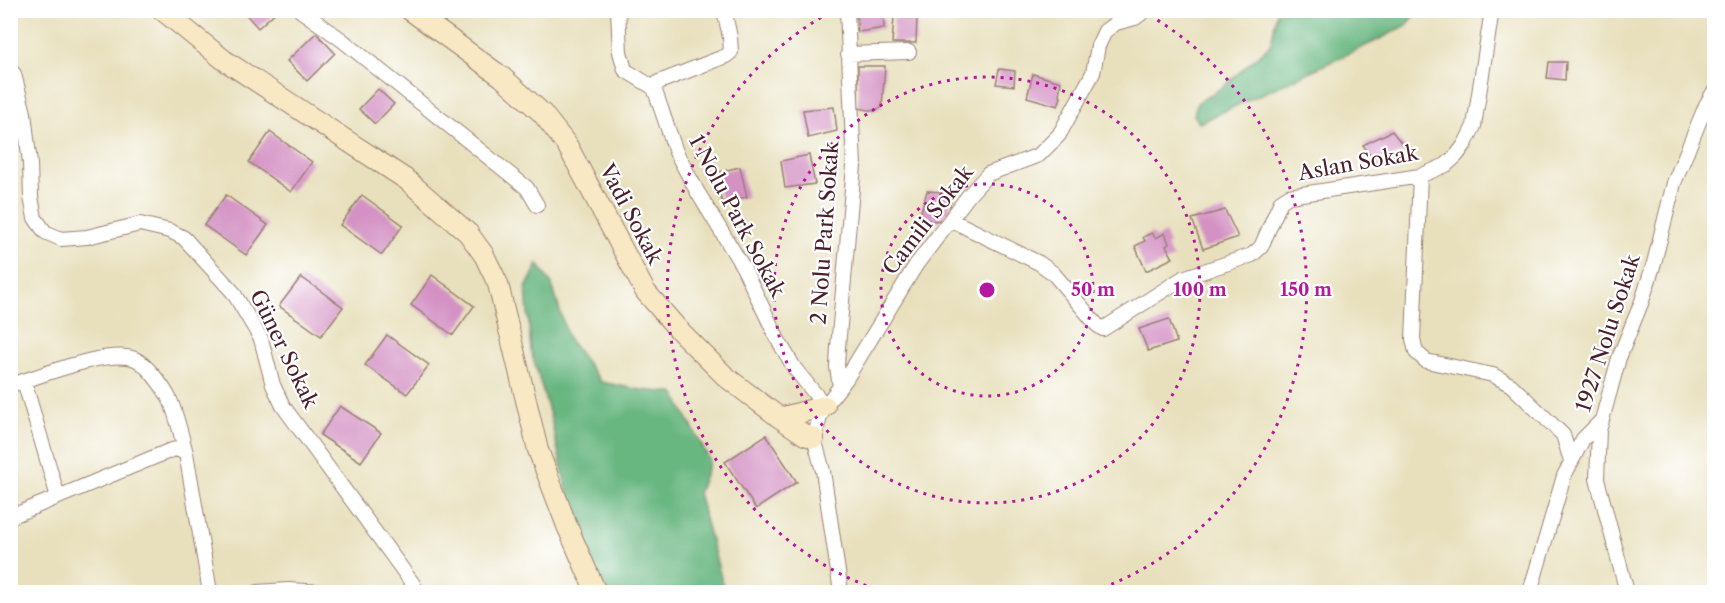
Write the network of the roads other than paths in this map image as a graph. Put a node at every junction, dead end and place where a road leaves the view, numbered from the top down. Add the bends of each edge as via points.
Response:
1 (162, 10) edge
2 (300, 10) edge
3 (410, 10) edge
4 (618, 10) edge
5 (724, 10) edge
6 (847, 10) edge
7 (1146, 10) edge
8 (1492, 10) edge
9 (909, 52) dead end
10 (848, 54) junction
11 (10, 70) edge
12 (654, 88) junction
13 (1713, 93) edge
14 (1420, 176) junction
15 (537, 205) dead end
16 (951, 220) junction
17 (17, 383) edge
18 (840, 387) junction
19 (825, 406) junction
20 (780, 418) junction
21 (1602, 419) junction
22 (814, 438) junction
23 (186, 453) junction
24 (1571, 461) junction
25 (58, 497) junction
26 (10, 517) edge
27 (210, 592) edge
28 (258, 592) edge
29 (323, 592) edge
30 (417, 592) edge
31 (596, 592) edge
32 (841, 592) edge
33 (1530, 592) edge
34 (1627, 592) edge

1 - 31 street via 224,60 406,180 468,233 498,284 538,450
2 - 15 street via 527,188
3 - 20 street, Vadi Sokak via 502,77 542,113 567,145 645,291 726,377
4 - 12 street via 625,70
5 - 12 street via 730,52 659,82
6 - 10 street, 2 Nolu Park Sokak
7 - 16 street, Camili Sokak via 1106,30 1098,46 1093,73 1059,135 1039,155 988,174
8 - 14 street, Aslan Sokak via 1474,126 1457,155 1446,165
9 - 10 street
10 - 18 street, 2 Nolu Park Sokak via 854,166 838,347
11 - 30 street, Güner Sokak via 24,112 35,218 45,232 61,239 87,237 140,224 184,238 233,292 261,339 273,385 284,406
12 - 19 street, 1 Nolu Park Sokak via 676,152 698,193 743,267 795,369
13 - 21 street, 1927 Nolu Sokak via 1674,183 1654,263 1619,358
14 - 16 street, Aslan Sokak via 1289,196 1281,201 1261,247 1252,255 1182,278 1103,329 1040,263
14 - 24 street via 1413,339 1416,352 1426,361 1493,375 1511,385 1563,435
16 - 18 street, Camili Sokak via 916,265
17 - 23 street via 99,358 136,359 148,368 170,399
17 - 25 street
18 - 19 street, Camili Sokak
19 - 20 street
19 - 22 street, Camili Sokak
20 - 22 street, Vadi Sokak
21 - 24 street via 1583,439
21 - 34 street, 1927 Nolu Sokak via 1598,479
22 - 32 street via 823,471
23 - 25 street via 169,451
23 - 27 street
24 - 33 street
25 - 26 street
28 - 29 street

